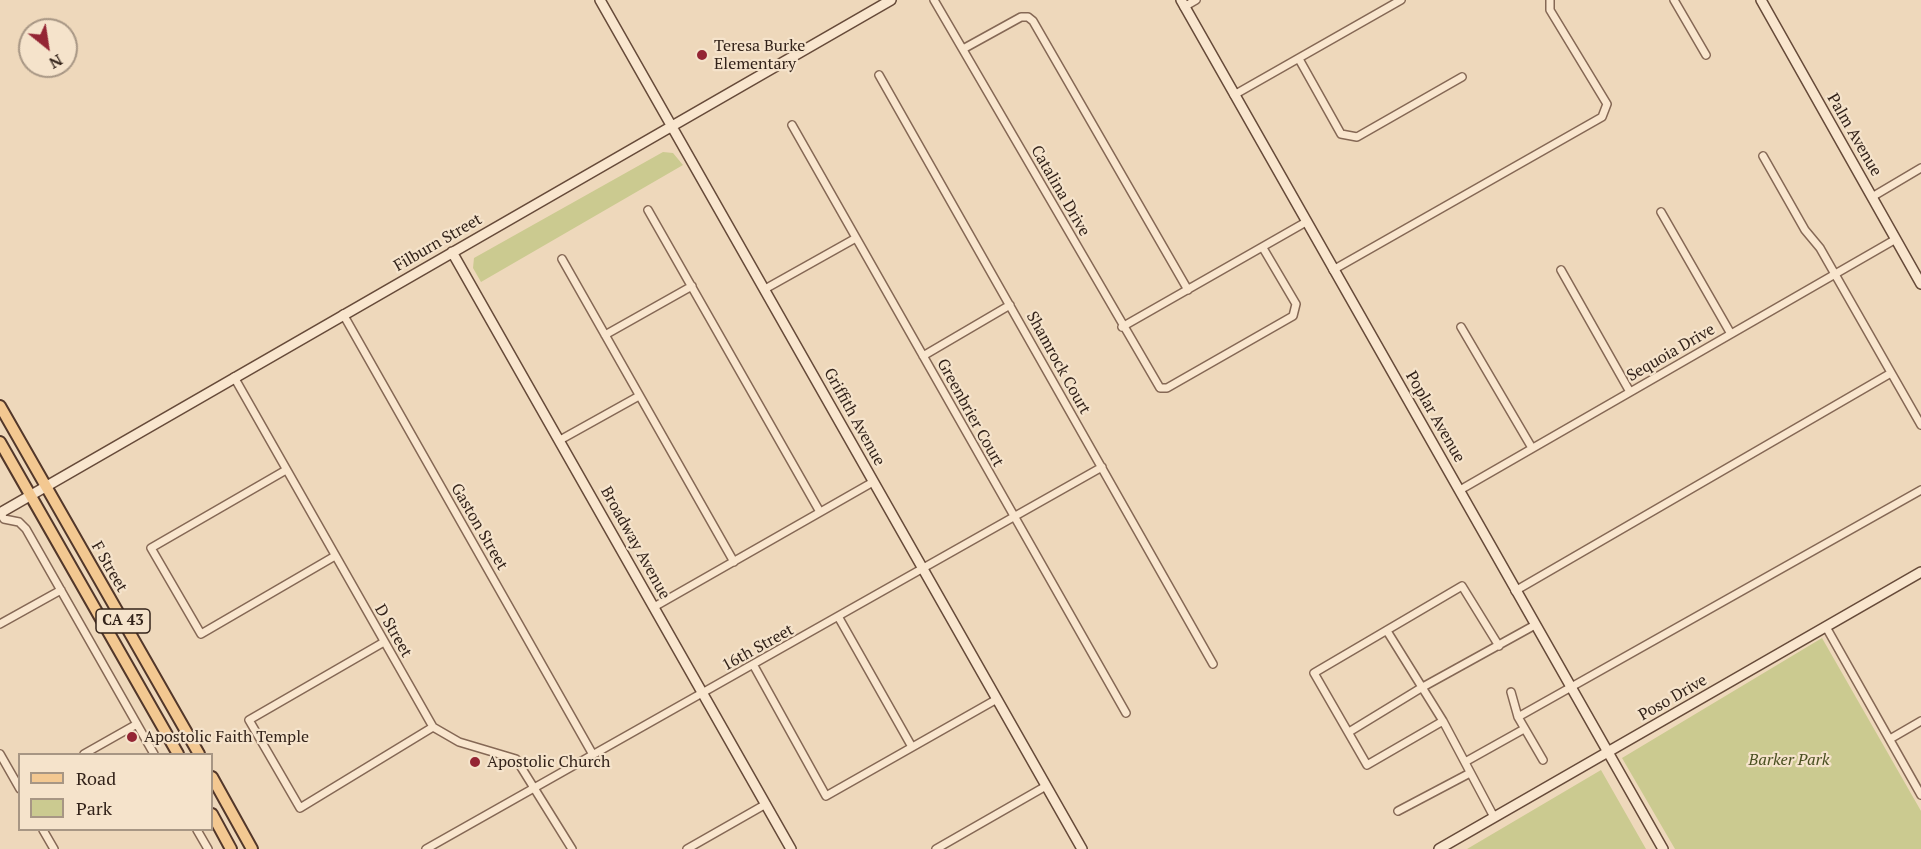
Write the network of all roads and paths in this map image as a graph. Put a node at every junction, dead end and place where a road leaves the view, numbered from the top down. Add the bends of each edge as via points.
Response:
1 (600, 0) edge
2 (891, 0) edge
3 (934, 0) edge
4 (1196, 0) edge
5 (1401, 0) edge
6 (1550, 0) edge
7 (1674, 0) edge
8 (1761, 0) edge
9 (1182, 3) edge
10 (963, 49) junction
11 (1706, 55) dead end
12 (1299, 59) junction
13 (879, 75) dead end
14 (1462, 77) dead end
15 (1234, 95) junction
16 (792, 125) dead end
17 (671, 126) junction
18 (1763, 156) dead end
19 (1921, 168) edge
20 (1872, 197) junction
21 (648, 210) dead end
22 (1661, 212) dead end
23 (1306, 222) junction
24 (856, 238) junction
25 (1896, 240) junction
26 (1263, 248) junction
27 (452, 252) junction
28 (562, 259) dead end
29 (1333, 270) junction
30 (1561, 270) dead end
31 (1835, 274) junction
32 (1921, 284) edge
33 (692, 286) junction
34 (765, 289) junction
35 (1188, 290) junction
36 (1010, 305) junction
37 (343, 314) junction
38 (1122, 327) junction
39 (1461, 327) dead end
40 (1731, 334) junction
41 (605, 335) junction
42 (922, 356) junction
43 (1891, 373) junction
44 (234, 377) junction
45 (1630, 392) junction
46 (639, 396) junction
47 (0, 406) edge
48 (1921, 425) edge
49 (560, 440) junction
50 (0, 442) edge
51 (1532, 448) junction
52 (1102, 467) junction
53 (286, 470) junction
54 (873, 482) junction
55 (47, 488) junction
56 (1460, 490) junction
57 (1921, 490) edge
58 (31, 496) junction
59 (820, 512) junction
60 (0, 513) edge
61 (1013, 518) junction
62 (335, 556) junction
63 (734, 562) junction
64 (924, 569) junction
65 (1921, 572) edge
66 (61, 590) junction
67 (1515, 591) junction
68 (654, 608) junction
69 (839, 618) junction
70 (0, 624) edge
71 (1535, 625) junction
72 (1826, 627) junction
73 (1387, 631) junction
74 (384, 642) junction
75 (1499, 646) junction
76 (1213, 664) dead end
77 (754, 666) junction
78 (1421, 688) junction
79 (1572, 689) junction
80 (1511, 692) dead end
81 (703, 694) junction
82 (997, 699) junction
83 (1126, 713) dead end
84 (1518, 717) junction
85 (1921, 721) edge
86 (1443, 722) junction
87 (137, 724) junction
88 (433, 727) junction
89 (1524, 729) junction
90 (1349, 732) junction
91 (1890, 739) junction
92 (912, 747) junction
93 (1608, 752) junction
94 (86, 753) edge
95 (153, 753) edge
96 (177, 753) edge
97 (198, 753) edge
98 (592, 753) junction
99 (0, 754) edge
100 (1543, 760) dead end
101 (1465, 762) junction
102 (1470, 773) junction
103 (213, 779) edge
104 (18, 786) edge
105 (535, 786) junction
106 (1046, 786) junction
107 (1921, 795) edge
108 (766, 804) junction
109 (1398, 811) dead end
110 (213, 816) edge
111 (1494, 818) junction
112 (44, 831) edge
113 (198, 831) edge
114 (54, 849) edge
115 (208, 849) edge
116 (231, 849) edge
117 (252, 849) edge
118 (426, 849) edge
119 (572, 849) edge
120 (687, 849) edge
121 (792, 849) edge
122 (936, 849) edge
123 (1082, 849) edge
124 (1439, 849) edge
125 (1663, 849) edge

1 - 17 street, Griffith Avenue
2 - 17 street, Filburn Street
3 - 10 street, Catalina Drive
4 - 9 street
5 - 12 street
6 - 29 street via 1550,10 1607,104 1602,117
7 - 11 street
8 - 20 street, Palm Avenue
9 - 15 street, Poplar Avenue
10 - 35 street via 1021,17 1033,21
10 - 38 street, Catalina Drive
12 - 14 street via 1341,134 1349,137 1357,137
12 - 15 street
13 - 36 street, Shamrock Court
15 - 23 street, Poplar Avenue
16 - 24 street, Greenbrier Court
17 - 27 street, Filburn Street
17 - 34 street, Griffith Avenue
18 - 31 street
19 - 20 street
20 - 25 street, Palm Avenue
21 - 33 street
22 - 40 street
23 - 26 street
23 - 29 street, Poplar Avenue
24 - 34 street
24 - 42 street, Greenbrier Court
25 - 31 street, Sequoia Drive
25 - 32 street, Palm Avenue
26 - 35 street
26 - 38 street, Catalina Drive via 1296,304 1293,316 1167,388 1155,384
27 - 37 street, Filburn Street
27 - 49 street, Broadway Avenue
28 - 41 street
29 - 56 street, Poplar Avenue
30 - 45 street
31 - 40 street, Sequoia Drive
31 - 43 street
33 - 41 street
33 - 59 street
34 - 54 street, Griffith Avenue
35 - 38 street
36 - 42 street
36 - 52 street, Shamrock Court
37 - 44 street, Filburn Street
37 - 98 street, Gaston Street
39 - 51 street
40 - 45 street, Sequoia Drive
41 - 46 street
42 - 61 street, Greenbrier Court
43 - 48 street
43 - 67 street
44 - 53 street, D Street
44 - 55 street, Filburn Street
45 - 51 street, Sequoia Drive
46 - 49 street
46 - 63 street
47 - 55 main road, CA 43
49 - 68 street, Broadway Avenue
50 - 58 main road, CA 43
51 - 56 street, Sequoia Drive
52 - 61 street, 16th Street
52 - 76 street, Shamrock Court
53 - 62 street, D Street
53 - 62 street via 152,548 201,634
54 - 59 street
54 - 64 street, Griffith Avenue
55 - 58 street, Filburn Street
55 - 97 main road, F Street / CA 43
56 - 67 street, Poplar Avenue
57 - 79 street
58 - 60 street, Filburn Street
58 - 96 main road, F Street / CA 43
59 - 63 street
60 - 66 street via 4,519 23,524
61 - 64 street, 16th Street
61 - 83 street, Greenbrier Court
62 - 74 street, D Street
63 - 68 street
64 - 69 street, 16th Street
64 - 82 street, Griffith Avenue
65 - 72 street, Poso Drive
66 - 70 street
66 - 87 street
67 - 71 street, Poplar Avenue
68 - 81 street, Broadway Avenue
69 - 77 street, 16th Street
69 - 92 street
71 - 75 street
71 - 79 street, Poplar Avenue
72 - 91 street
72 - 93 street, Poso Drive
73 - 75 street via 1462,586
73 - 78 street
73 - 90 street via 1314,673
74 - 88 street, D Street
74 - 88 street via 249,720 300,808
75 - 78 street
77 - 81 street, 16th Street
77 - 92 street via 826,796
78 - 86 street
78 - 90 street
79 - 84 street
79 - 93 street, Poplar Avenue
80 - 84 street
81 - 98 street, 16th Street
81 - 108 street, Broadway Avenue
82 - 92 street
82 - 106 street, Griffith Avenue
84 - 89 street
85 - 91 street
86 - 90 street via 1367,765
86 - 101 street
87 - 94 street
87 - 95 street
88 - 105 street via 459,742 516,759
89 - 100 street
89 - 101 street
91 - 107 street
93 - 111 street, Poso Drive
93 - 125 street, Poplar Avenue
98 - 105 street, 16th Street
99 - 104 street
101 - 102 street
102 - 109 street
102 - 111 street
103 - 117 main road
105 - 118 street, 16th Street
105 - 119 street
106 - 122 street
106 - 123 street, Griffith Avenue
108 - 120 street
108 - 121 street, Broadway Avenue
110 - 116 main road
111 - 124 street, Poso Drive
112 - 114 street
113 - 115 street

